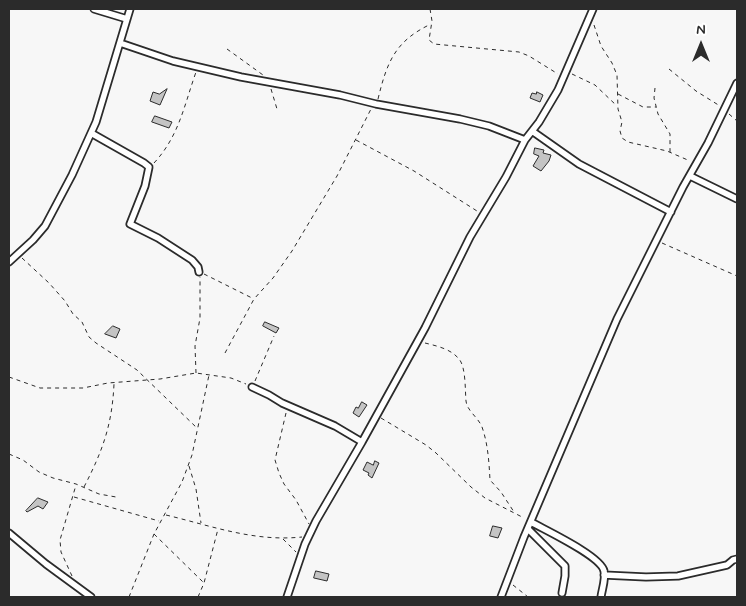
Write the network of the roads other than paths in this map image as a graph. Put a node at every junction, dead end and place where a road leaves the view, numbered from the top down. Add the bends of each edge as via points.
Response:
1 (94, 9) edge
2 (130, 9) edge
3 (594, 9) edge
4 (127, 19) junction
5 (120, 43) junction
6 (737, 83) edge
7 (532, 131) junction
8 (91, 133) junction
9 (525, 140) junction
10 (690, 176) junction
11 (737, 199) edge
12 (671, 212) junction
13 (9, 262) edge
14 (199, 272) road end
15 (252, 387) road end
16 (362, 442) junction
17 (531, 522) junction
18 (528, 529) junction
19 (9, 533) edge
20 (737, 559) edge
21 (604, 575) junction
22 (562, 593) dead end
23 (91, 597) edge
24 (287, 597) edge
25 (502, 597) edge
26 (601, 597) edge

1 - 4 street
2 - 4 street
3 - 7 street via 565,75
4 - 5 street
5 - 8 street
5 - 9 street via 198,67 460,119
6 - 10 street
7 - 9 street
7 - 12 street via 579,164
8 - 13 street via 51,217 33,240
8 - 14 street via 149,168 130,224 192,260
9 - 16 street
10 - 11 street
10 - 12 street
12 - 17 street via 617,319
15 - 16 street
16 - 24 street via 312,528
17 - 18 street
17 - 21 street via 590,556 602,565
18 - 22 street via 565,566
18 - 25 street
19 - 23 street
20 - 21 street via 727,565 678,576
21 - 26 street

